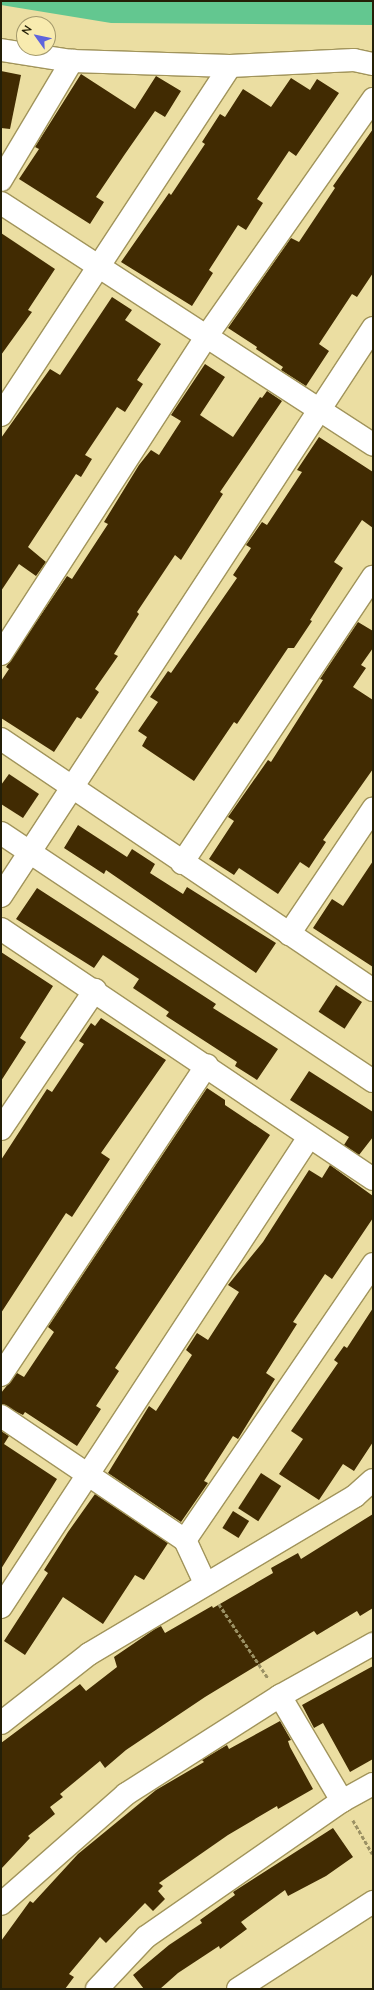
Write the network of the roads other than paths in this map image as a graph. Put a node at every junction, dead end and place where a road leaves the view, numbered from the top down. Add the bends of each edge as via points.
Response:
1 (1, 50) edge
2 (72, 61) junction
3 (373, 64) edge
4 (230, 66) junction
5 (373, 99) edge
6 (1, 180) edge
7 (1, 203) edge
8 (97, 265) junction
9 (373, 328) edge
10 (206, 337) junction
11 (318, 409) junction
12 (1, 415) edge
13 (373, 444) edge
14 (373, 577) edge
15 (1, 654) edge
16 (1, 739) edge
17 (73, 787) junction
18 (373, 809) edge
19 (1, 833) edge
20 (31, 853) junction
21 (182, 863) junction
22 (1, 896) edge
23 (1, 929) edge
24 (289, 934) junction
25 (95, 990) junction
26 (373, 990) edge
27 (207, 1065) junction
28 (373, 1081) edge
29 (1, 1129) edge
30 (309, 1137) junction
31 (373, 1179) edge
32 (373, 1264) edge
33 (1, 1375) edge
34 (1, 1416) edge
35 (86, 1474) junction
36 (373, 1480) edge
37 (185, 1540) junction
38 (205, 1583) junction
39 (1, 1607) edge
40 (373, 1644) edge
41 (280, 1696) junction
42 (1, 1723) edge
43 (373, 1784) edge
44 (342, 1801) junction
45 (373, 1902) edge
46 (1, 1904) edge
47 (97, 1989) edge
48 (238, 1989) edge

1 - 2 street
2 - 4 street
2 - 6 street
3 - 4 street via 354,60
4 - 8 street
5 - 10 street
7 - 8 street
8 - 10 street
8 - 12 street
9 - 11 street
10 - 11 street
10 - 15 street
11 - 13 street
11 - 17 street
14 - 21 street
16 - 17 street
17 - 20 street
17 - 21 street
18 - 24 street
19 - 20 street
20 - 22 street
20 - 28 street
21 - 24 street
23 - 25 street
24 - 26 street
25 - 27 street
25 - 29 street
27 - 30 street
27 - 33 street
30 - 31 street
30 - 35 street
32 - 37 street
34 - 35 street
35 - 37 street
35 - 39 street
36 - 38 street via 355,1496
37 - 38 street
38 - 42 street via 89,1654
40 - 41 street
41 - 44 street
41 - 46 street via 126,1794
43 - 44 street
44 - 47 street via 146,1937
45 - 48 street

